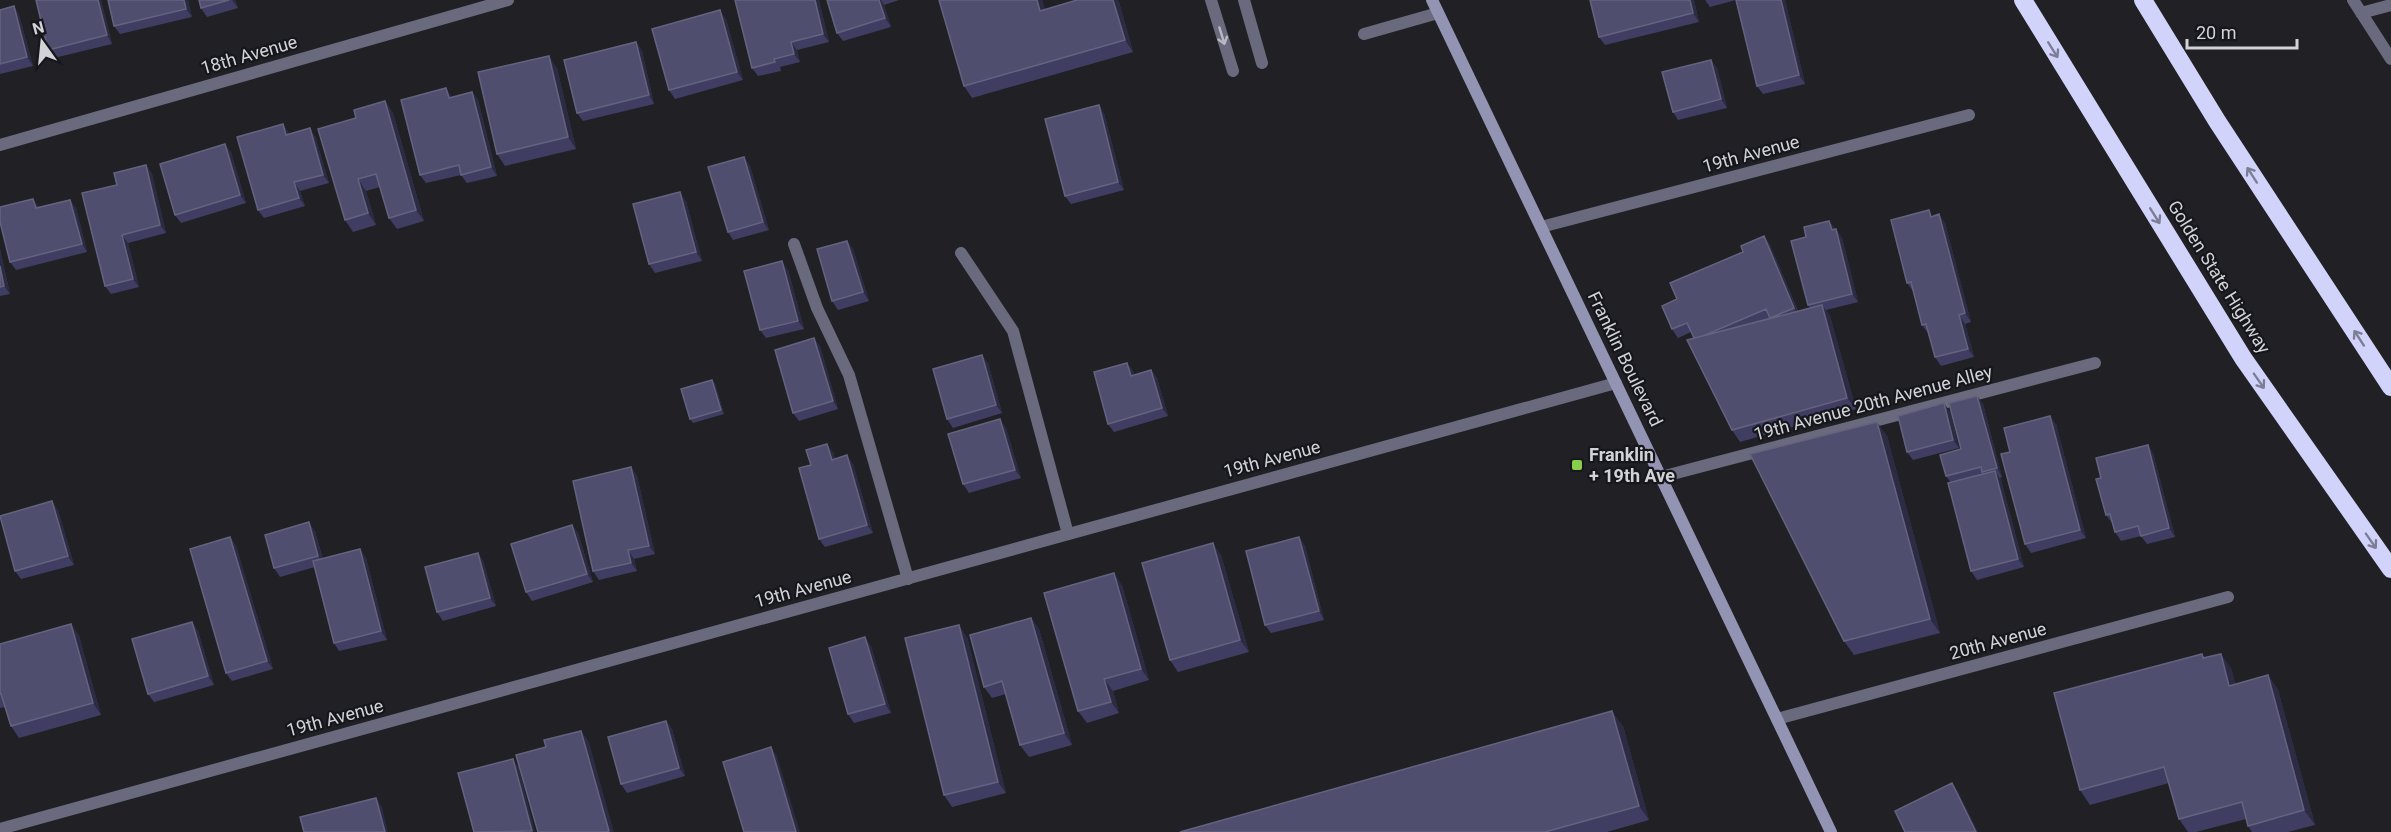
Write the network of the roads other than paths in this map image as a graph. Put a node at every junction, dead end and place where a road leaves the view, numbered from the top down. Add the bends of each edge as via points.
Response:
1 (508, 0) edge
2 (1211, 0) edge
3 (1244, 0) edge
4 (1432, 0) edge
5 (2023, 0) edge
6 (2143, 0) edge
7 (2353, 0) edge
8 (2391, 5) edge
9 (1438, 13) junction
10 (2361, 13) junction
11 (1364, 34) dead end
12 (2391, 60) edge
13 (1262, 63) dead end
14 (1233, 71) dead end
15 (1969, 115) dead end
16 (0, 145) edge
17 (1541, 227) junction
18 (794, 244) dead end
19 (961, 254) dead end
20 (2095, 363) dead end
21 (1616, 383) junction
22 (2391, 387) edge
23 (1661, 477) junction
24 (1068, 534) junction
25 (2391, 569) edge
26 (908, 579) junction
27 (2229, 597) dead end
28 (1777, 719) junction
29 (0, 829) edge
30 (1831, 832) edge

1 - 16 street, 18th Avenue
2 -> 14 street
3 - 13 street
4 - 9 main road, Franklin Boulevard
5 -> 25 highway, Golden State Highway via 2243,358
22 -> 6 highway
7 - 10 street
8 - 10 street
9 - 11 street
9 - 17 main road, Franklin Boulevard
10 - 12 street
15 - 17 street, 19th Avenue
17 - 21 main road, Franklin Boulevard
18 - 26 street via 817,308 849,375
19 - 24 street via 1013,331
20 - 23 street, 19th Avenue 20th Avenue Alley
21 - 23 main road, Franklin Boulevard
21 - 24 street, 19th Avenue
23 - 28 main road, Franklin Boulevard
24 - 26 street, 19th Avenue
26 - 29 street, 19th Avenue
27 - 28 street, 20th Avenue
28 - 30 main road, Franklin Boulevard

